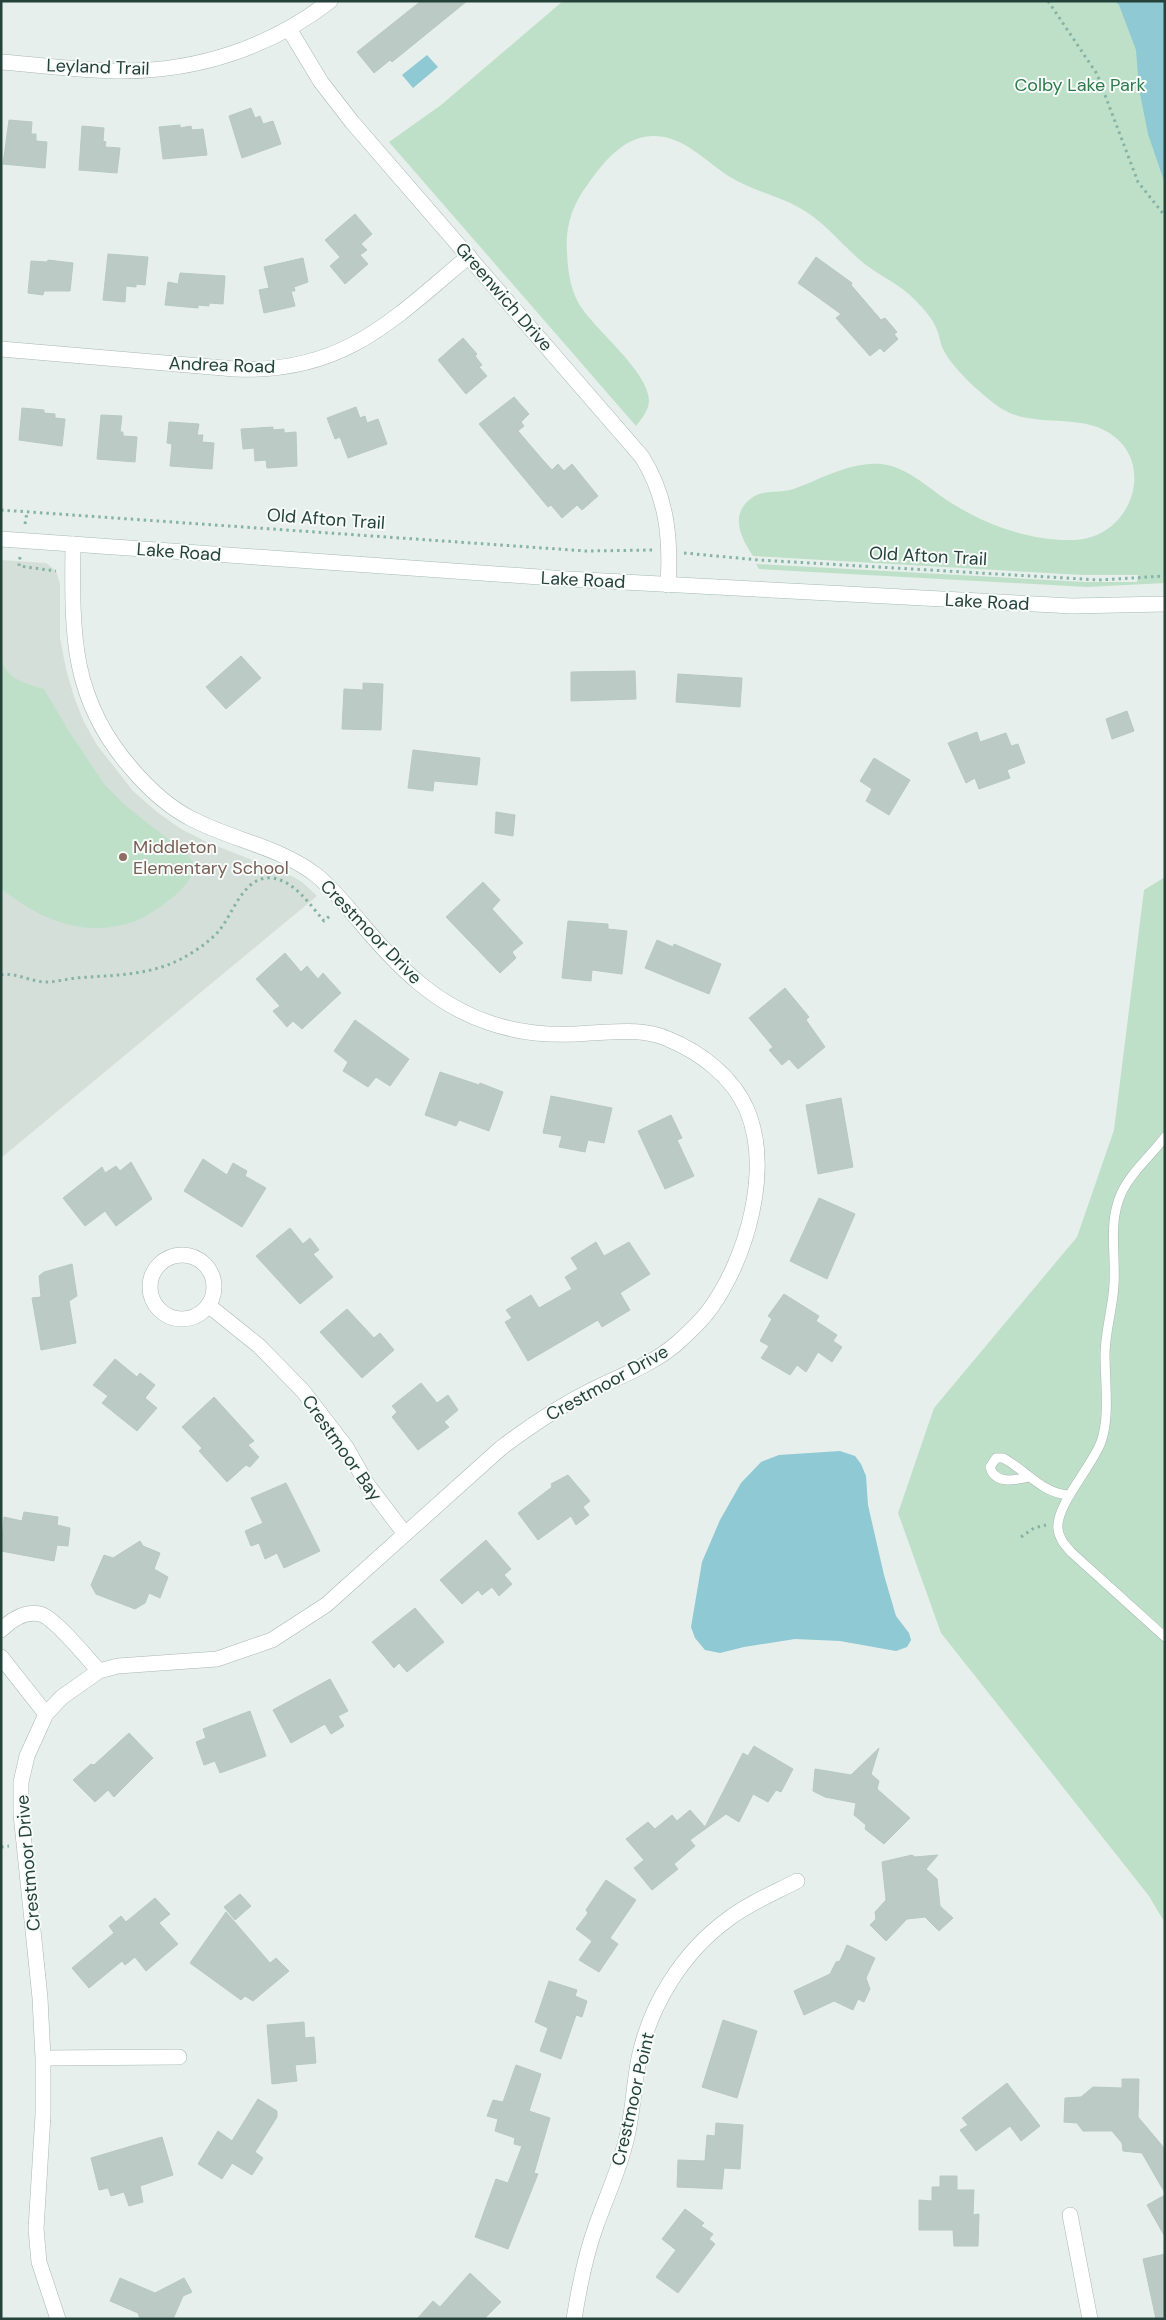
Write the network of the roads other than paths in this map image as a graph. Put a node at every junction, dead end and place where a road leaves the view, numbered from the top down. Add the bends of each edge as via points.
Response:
1 (330, 1) edge
2 (289, 29) junction
3 (1, 62) edge
4 (469, 256) junction
5 (1, 349) edge
6 (1, 539) edge
7 (73, 544) junction
8 (668, 584) junction
9 (1165, 604) edge
10 (1165, 1137) edge
11 (208, 1305) junction
12 (1029, 1477) dead end
13 (1070, 1496) junction
14 (405, 1534) junction
15 (1, 1630) edge
16 (1165, 1637) edge
17 (1, 1657) edge
18 (99, 1671) junction
19 (46, 1714) junction
20 (797, 1881) dead end
21 (179, 2057) dead end
22 (44, 2058) junction
23 (1070, 2216) dead end
24 (58, 2319) edge
25 (574, 2319) edge
26 (1090, 2319) edge

1 - 2 street, Leyland Trail
2 - 3 street, Leyland Trail via 231,54 164,69 105,70
2 - 4 street, Greenwich Drive via 340,106
4 - 5 street, Andrea Road via 370,337 330,356 290,366 235,369
4 - 8 street, Greenwich Drive via 625,435 648,467 665,511 670,552
6 - 7 street, Lake Road
7 - 8 street, Lake Road via 416,570
7 - 14 street, Crestmoor Drive via 72,622 80,679 104,732 121,757 166,803 191,819 298,863 320,878 410,977 462,1012 525,1032 641,1031 664,1036 708,1062 730,1082 746,1108 755,1137 754,1199 738,1259 709,1311 671,1348 528,1428
8 - 9 street, Lake Road via 1072,606
10 - 13 lane via 1131,1177 1116,1212 1112,1246 1114,1285 1105,1350 1102,1441
11 - 11 street via 214,1284 205,1264 185,1255 164,1260 156,1268 150,1287 156,1306 164,1313 173,1317 192,1317
11 - 14 street, Crestmoor Bay via 259,1346 303,1391 342,1441 367,1484
12 - 13 lane via 1049,1491
13 - 16 lane via 1059,1523 1061,1540
14 - 18 street, Crestmoor Drive via 326,1605 272,1640 217,1659 118,1666
15 - 18 street via 11,1620 26,1614 40,1614 52,1620
17 - 19 street
18 - 19 street, Crestmoor Drive via 62,1697
19 - 22 street, Crestmoor Drive via 27,1756 20,1795
20 - 25 street, Crestmoor Point via 728,1919 705,1938 685,1960 657,2007 640,2056 625,2147 596,2227
21 - 22 street
22 - 24 street, Crestmoor Drive via 36,2229 39,2262
23 - 26 street

